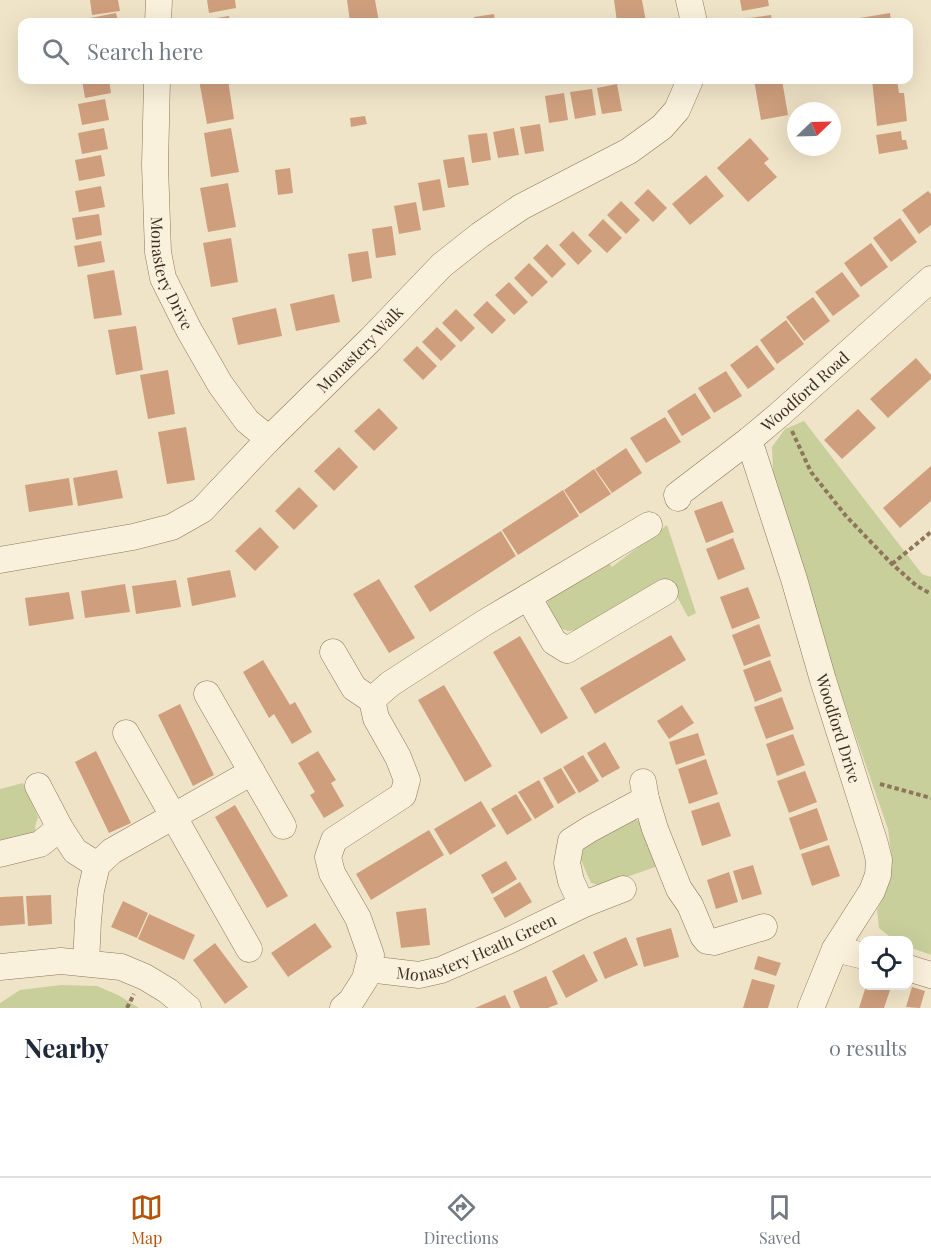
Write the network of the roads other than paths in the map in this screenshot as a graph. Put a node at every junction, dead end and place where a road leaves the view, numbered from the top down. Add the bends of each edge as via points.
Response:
1 (159, 0) edge
2 (689, 0) edge
3 (159, 18) edge
4 (693, 18) edge
5 (157, 84) edge
6 (688, 84) edge
7 (931, 279) edge
8 (269, 439) junction
9 (749, 440) junction
10 (678, 498) dead end
11 (649, 525) dead end
12 (0, 560) edge
13 (665, 592) dead end
14 (528, 597) junction
15 (333, 652) dead end
16 (207, 694) dead end
17 (372, 700) junction
18 (126, 733) dead end
19 (252, 772) junction
20 (38, 786) dead end
21 (173, 816) junction
22 (283, 826) dead end
23 (60, 828) junction
24 (0, 854) edge
25 (97, 865) junction
26 (623, 889) dead end
27 (582, 905) junction
28 (764, 927) dead end
29 (249, 949) dead end
30 (835, 949) junction
31 (859, 955) edge
32 (87, 963) junction
33 (0, 967) edge
34 (368, 969) junction
35 (913, 969) edge
36 (931, 975) edge
37 (188, 1008) edge
38 (343, 1008) edge
39 (811, 1008) edge

1 - 3 street
2 - 4 street
5 - 8 street, Monastery Drive via 155,165 158,252 163,278 220,384 247,421
6 - 8 street, Monastery Walk via 677,110 646,139 521,207 442,265
7 - 9 street, Woodford Road
8 - 12 street, Monastery Walk via 202,510 171,528
9 - 10 street, Woodford Road
9 - 30 street, Woodford Drive via 879,860 872,891
11 - 14 street
13 - 14 street via 567,650 554,642
14 - 17 street via 390,684
15 - 17 street via 354,688
16 - 19 street
17 - 34 street via 376,718 407,780 405,788 403,795 334,840 328,857 332,873 358,918 371,955
18 - 21 street
19 - 21 street
19 - 22 street
20 - 23 street
21 - 25 street via 112,851
21 - 29 street
23 - 24 street via 40,844
23 - 25 street via 75,851
25 - 32 street via 91,890
26 - 27 street, Monastery Heath Green
27 - 28 street via 567,863 571,841 645,791 655,829 679,889 707,941
27 - 34 street, Monastery Heath Green via 441,970 419,975
30 - 31 street
30 - 39 street, Woodford Drive
32 - 33 street via 61,961
32 - 37 street via 121,967 145,977
34 - 38 street
35 - 36 street

